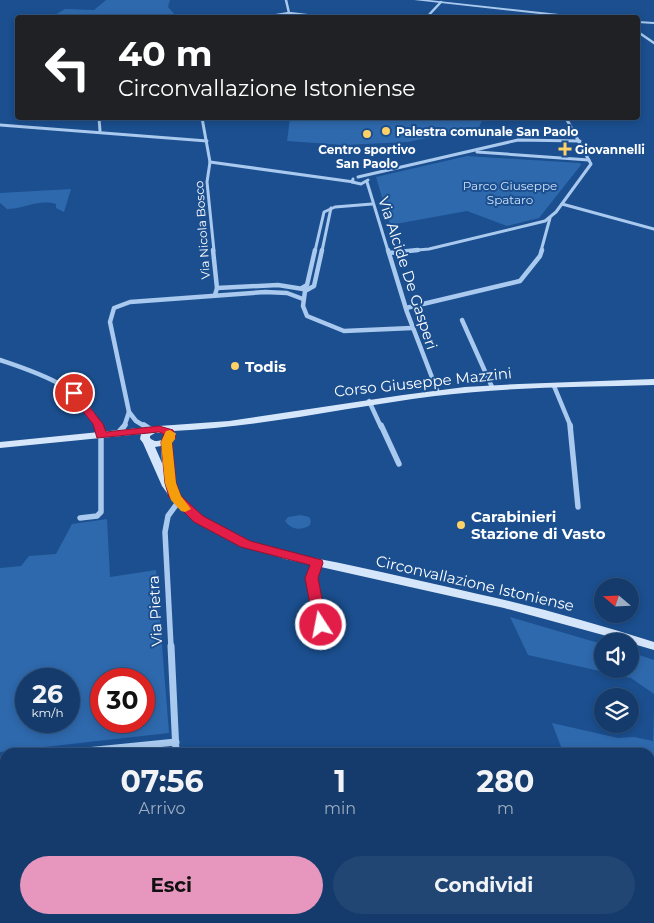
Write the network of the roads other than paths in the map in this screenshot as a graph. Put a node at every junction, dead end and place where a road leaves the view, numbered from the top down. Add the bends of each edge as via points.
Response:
1 (286, 0) edge
2 (416, 0) edge
3 (441, 2) junction
4 (289, 14) junction
5 (282, 15) edge
6 (300, 15) edge
7 (429, 15) edge
8 (565, 15) edge
9 (640, 22) edge
10 (654, 23) edge
11 (640, 33) edge
12 (654, 43) edge
13 (99, 120) edge
14 (202, 120) edge
15 (567, 120) edge
16 (0, 125) edge
17 (100, 131) junction
18 (207, 141) junction
19 (580, 141) junction
20 (472, 152) junction
21 (589, 160) junction
22 (210, 162) junction
23 (372, 174) junction
24 (358, 177) junction
25 (367, 180) junction
26 (353, 181) junction
27 (359, 184) junction
28 (368, 188) junction
29 (372, 204) junction
30 (562, 204) junction
31 (330, 208) junction
32 (550, 218) junction
33 (654, 229) edge
34 (317, 244) junction
35 (324, 244) junction
36 (389, 253) junction
37 (311, 266) junction
38 (319, 267) junction
39 (217, 288) junction
40 (304, 290) junction
41 (215, 295) junction
42 (303, 299) junction
43 (406, 308) junction
44 (462, 320) dead end
45 (412, 328) junction
46 (0, 360) edge
47 (654, 382) edge
48 (554, 386) junction
49 (492, 387) junction
50 (438, 393) junction
51 (369, 401) junction
52 (129, 412) junction
53 (198, 428) junction
54 (156, 430) junction
55 (116, 435) junction
56 (101, 436) junction
57 (168, 440) junction
58 (146, 441) junction
59 (0, 445) edge
60 (399, 464) dead end
61 (177, 499) junction
62 (578, 507) dead end
63 (80, 518) dead end
64 (317, 563) junction
65 (325, 646) dead end
66 (654, 646) edge
67 (176, 742) junction
68 (116, 748) edge
69 (176, 748) edge

1 - 4 street
2 - 3 street
3 - 7 street
3 - 8 street
4 - 5 street
4 - 6 street
9 - 10 street
11 - 12 street
13 - 17 street
14 - 18 street
15 - 19 street
16 - 17 street
17 - 18 street
18 - 22 street
19 - 20 street via 536,138
19 - 21 street
20 - 21 street
20 - 23 street
21 - 30 street via 591,164
22 - 26 street
22 - 39 street, Via Nicola Bosco via 207,182
23 - 24 street
23 - 25 street
24 - 25 street
24 - 26 street
25 - 27 street
25 - 28 street, Via Alcide De Gasperi
26 - 27 street, Via Alcide De Gasperi
27 - 28 street, Via Alcide De Gasperi
28 - 29 street, Via Alcide De Gasperi
29 - 31 street
29 - 36 street, Via Alcide De Gasperi
30 - 32 street
30 - 33 street
31 - 34 street via 324,212
31 - 35 street
32 - 36 street via 429,249
32 - 43 street via 537,262 520,281
34 - 35 street
34 - 37 street
35 - 38 street
36 - 43 street, Via Alcide De Gasperi
37 - 38 street
37 - 40 street
38 - 40 street via 314,286
39 - 40 street via 278,285
39 - 41 street, Via Nicola Bosco
40 - 42 street
41 - 42 street via 276,292 296,294
41 - 52 street via 130,302 114,308 110,322
42 - 45 street via 307,316 344,331
43 - 45 street, Via Alcide De Gasperi
44 - 49 street
45 - 50 street, Via Alcide De Gasperi
46 - 56 street via 74,393 98,424
47 - 48 main road, Corso Giuseppe Mazzini
48 - 49 main road, Corso Giuseppe Mazzini
48 - 62 street via 572,430
49 - 50 main road, Corso Giuseppe Mazzini
50 - 51 main road, Corso Giuseppe Mazzini
51 - 53 main road, Corso Giuseppe Mazzini
51 - 60 street
52 - 54 street via 145,427
52 - 55 street via 126,424
53 - 54 main road, Corso Giuseppe Mazzini
53 - 57 main road, Corso Giuseppe Mazzini
54 - 55 main road, Corso Giuseppe Mazzini
54 - 57 main road via 169,432
54 - 58 main road via 145,435
55 - 56 main road
55 - 58 main road
56 - 59 main road
56 - 63 street via 101,512 97,516
57 - 58 main road via 159,444
57 - 61 main road via 167,465
58 - 61 main road, Circonvallazione Istoniense via 162,479
61 - 64 main road, Circonvallazione Istoniense via 199,519 246,544
61 - 67 street, Via Pietra via 168,516 165,532
64 - 65 street via 312,578
64 - 66 main road, Circonvallazione Istoniense via 500,602
67 - 68 street
67 - 69 street, Via Pietra

